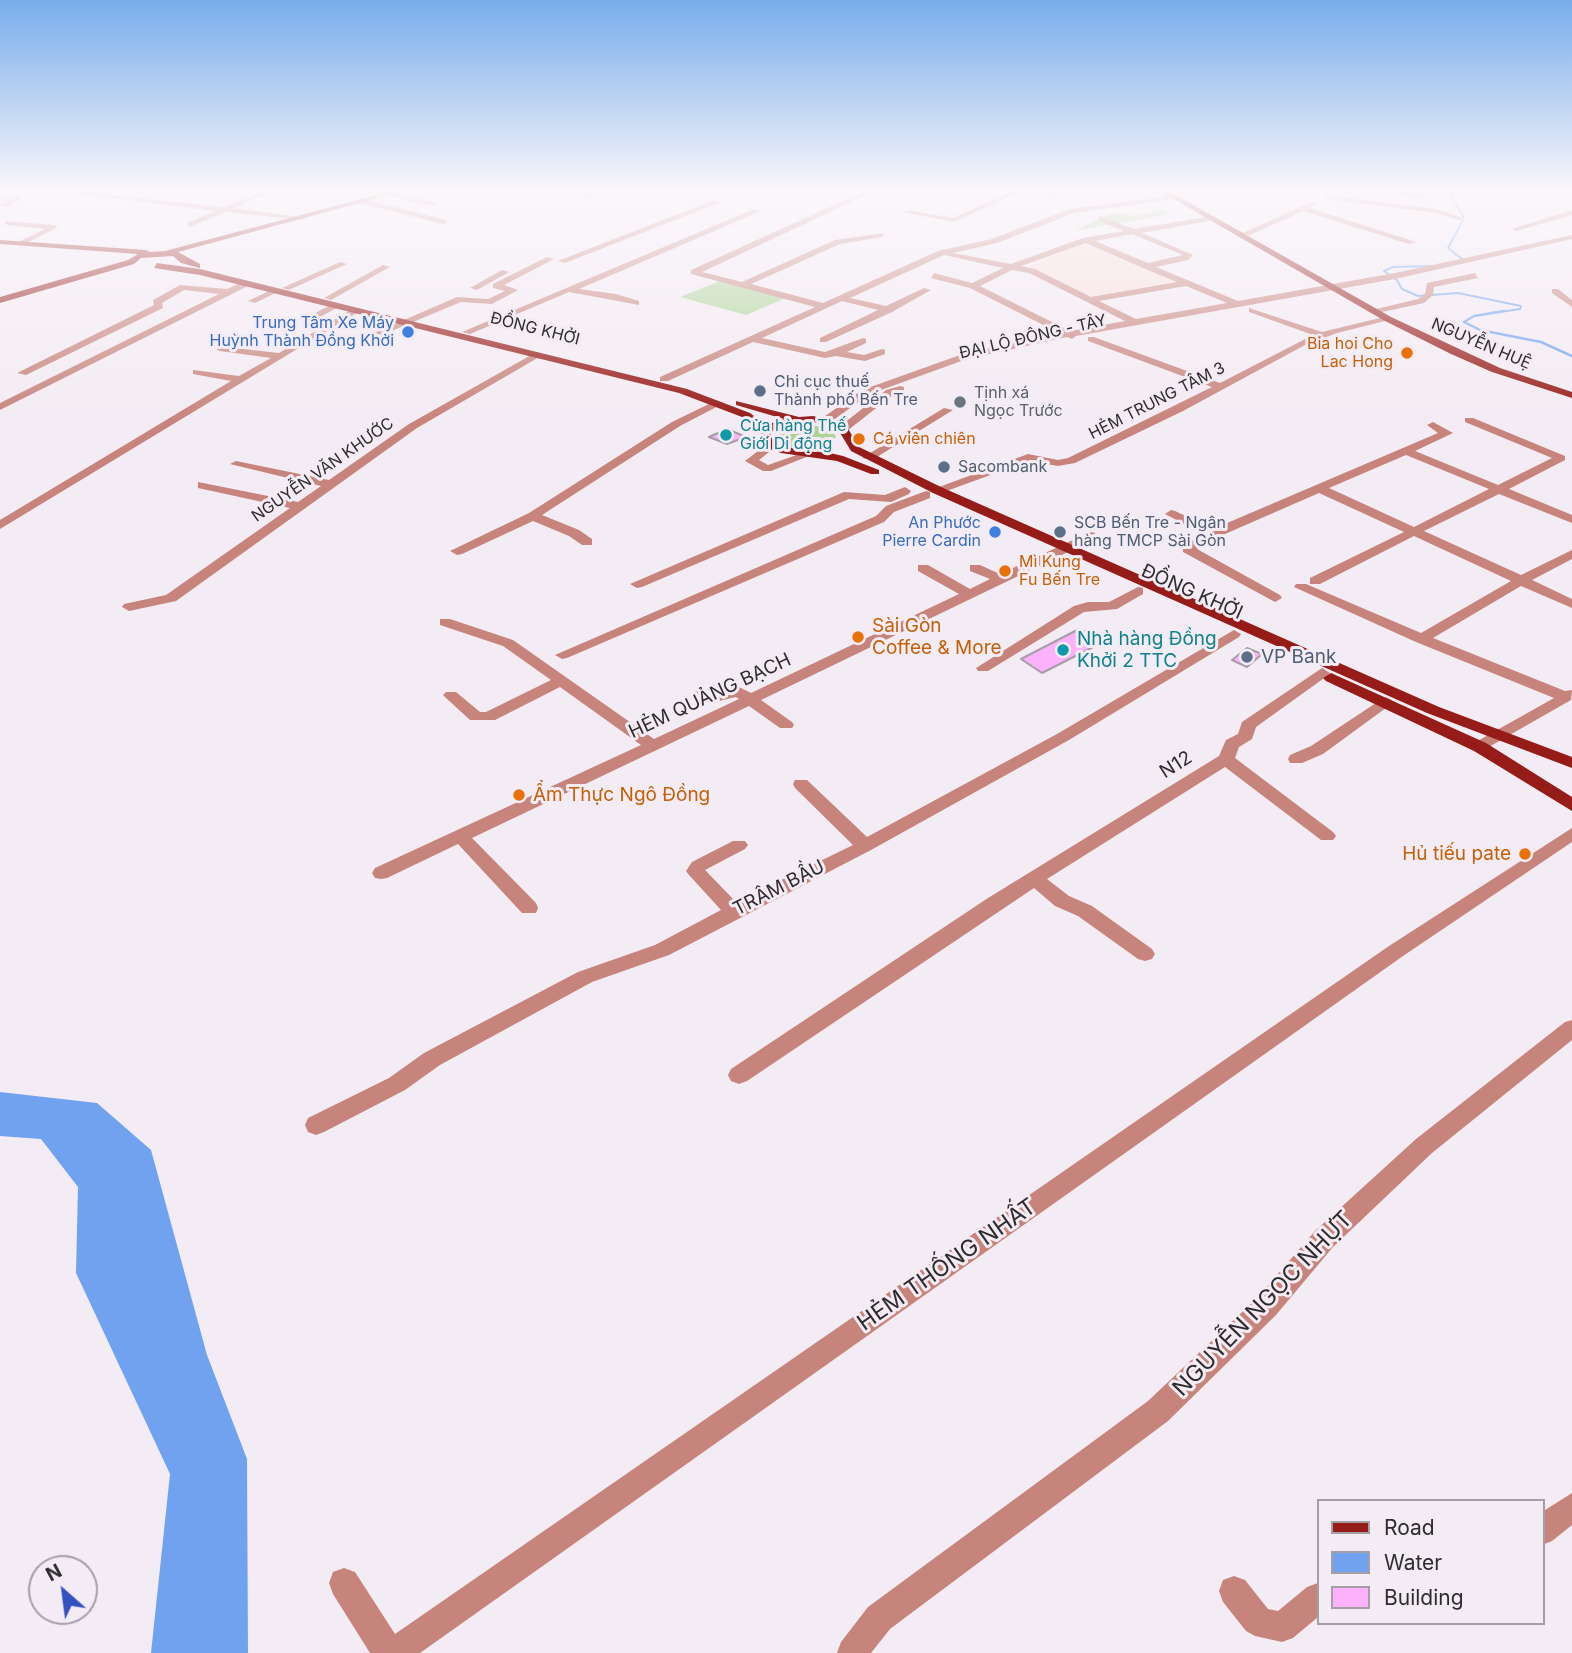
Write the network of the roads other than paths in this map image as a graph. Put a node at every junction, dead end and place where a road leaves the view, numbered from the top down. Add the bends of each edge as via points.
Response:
1 (129, 267) edge
2 (129, 267) edge
3 (173, 267) edge
4 (203, 267) edge
5 (336, 267) edge
6 (386, 267) dead end
7 (516, 267) edge
8 (534, 267) edge
9 (625, 267) edge
10 (704, 267) edge
11 (782, 267) edge
12 (909, 267) edge
13 (1006, 267) edge
14 (1151, 267) edge
15 (1295, 267) edge
16 (1434, 267) edge
17 (1451, 267) edge
18 (1010, 268) junction
19 (496, 269) dead end
20 (508, 271) junction
21 (934, 276) dead end
22 (1475, 276) dead end
23 (88, 277) junction
24 (1188, 283) junction
25 (244, 284) junction
26 (743, 285) junction
27 (973, 286) junction
28 (474, 288) dead end
29 (281, 290) junction
30 (570, 290) junction
31 (927, 290) dead end
32 (1336, 290) junction
33 (1555, 290) dead end
34 (227, 292) junction
35 (510, 292) junction
36 (839, 298) junction
37 (0, 300) edge
38 (1076, 300) junction
39 (1090, 300) junction
40 (252, 301) dead end
41 (540, 301) junction
42 (331, 302) junction
43 (636, 303) dead end
44 (1572, 304) edge
45 (1239, 305) junction
46 (824, 306) junction
47 (889, 310) junction
48 (1252, 310) junction
49 (355, 311) junction
50 (1373, 311) junction
51 (506, 315) junction
52 (519, 317) dead end
53 (1388, 319) junction
54 (307, 320) dead end
55 (410, 321) junction
56 (1131, 324) junction
57 (379, 332) dead end
58 (467, 332) junction
59 (1069, 334) junction
60 (1321, 335) junction
61 (754, 339) junction
62 (823, 340) dead end
63 (1086, 340) junction
64 (863, 341) dead end
65 (220, 348) dead end
66 (883, 352) dead end
67 (836, 354) junction
68 (282, 355) junction
69 (536, 356) junction
70 (197, 372) dead end
71 (22, 373) dead end
72 (664, 379) junction
73 (242, 380) junction
74 (1221, 387) junction
75 (1572, 396) edge
76 (719, 403) junction
77 (0, 407) edge
78 (948, 410) dead end
79 (800, 419) junction
80 (1469, 420) dead end
81 (825, 421) junction
82 (1433, 425) dead end
83 (845, 434) junction
84 (766, 437) junction
85 (1406, 452) junction
86 (808, 454) junction
87 (868, 458) junction
88 (236, 464) dead end
89 (304, 468) dead end
90 (343, 475) junction
91 (331, 484) junction
92 (202, 485) dead end
93 (911, 488) junction
94 (1319, 488) junction
95 (1498, 489) junction
96 (932, 492) junction
97 (300, 506) junction
98 (1171, 514) dead end
99 (533, 516) junction
100 (1572, 519) edge
101 (0, 525) edge
102 (1414, 530) junction
103 (1213, 534) junction
104 (1090, 536) dead end
105 (587, 542) dead end
106 (1059, 550) junction
107 (457, 551) dead end
108 (1572, 554) edge
109 (923, 568) dead end
110 (975, 568) dead end
111 (1000, 579) junction
112 (1520, 580) junction
113 (637, 584) dead end
114 (1138, 591) junction
115 (968, 593) junction
116 (1275, 598) dead end
117 (1572, 604) edge
118 (129, 607) dead end
119 (444, 622) dead end
120 (1234, 634) junction
121 (1422, 639) junction
122 (562, 655) dead end
123 (983, 668) dead end
124 (1327, 669) junction
125 (561, 681) junction
126 (700, 694) dead end
127 (451, 695) dead end
128 (1569, 695) edge
129 (752, 699) junction
130 (1385, 702) junction
131 (786, 725) dead end
132 (1501, 736) junction
133 (653, 746) junction
134 (1480, 747) junction
135 (1226, 759) junction
136 (1296, 759) dead end
137 (1572, 763) edge
138 (801, 784) dead end
139 (1549, 790) junction
140 (1572, 805) edge
141 (1572, 834) edge
142 (460, 836) junction
143 (1326, 836) dead end
144 (739, 845) dead end
145 (865, 846) junction
146 (381, 873) dead end
147 (1034, 878) junction
148 (529, 908) dead end
149 (733, 911) junction
150 (1145, 954) dead end
151 (1572, 1028) edge
152 (738, 1075) dead end
153 (316, 1125) dead end
154 (1572, 1507) edge
155 (1544, 1529) edge
156 (344, 1583) dead end
157 (1234, 1591) dead end
158 (1316, 1600) edge
159 (852, 1653) edge

1 - 23 main road
2 - 23 main road
3 - 25 main road, ĐỒNG KHỞI
4 - 29 main road, ĐỒNG KHỞI
5 - 29 street
6 - 42 street
7 - 20 street
8 - 35 street via 496,286 514,290
9 - 30 street
10 - 26 street via 694,272
11 - 26 street
12 - 36 street
13 - 18 street
14 - 24 street
15 - 32 main road, NGUYỄN HUỆ
16 - 32 street, ĐẠI LỘ ĐÔNG - TÂY
17 - 32 street, ĐẠI LỘ ĐÔNG - TÂY
18 - 27 street
18 - 38 street
18 - 39 street via 1032,271
19 - 20 street
20 - 28 street
21 - 27 street
22 - 50 street via 1430,285 1427,297
23 - 37 main road
24 - 39 street
24 - 45 street
25 - 29 main road, ĐỒNG KHỞI
25 - 34 street
26 - 46 street
27 - 59 street
29 - 40 street
29 - 42 main road, ĐỒNG KHỞI
30 - 41 street
30 - 43 street
31 - 47 street
32 - 45 street, ĐẠI LỘ ĐÔNG - TÂY
32 - 48 street, ĐẠI LỘ ĐÔNG - TÂY
32 - 50 main road, NGUYỄN HUỆ
33 - 44 street
34 - 71 street via 183,287 156,302 160,304 157,307
34 - 77 street
35 - 41 street
35 - 55 street via 489,302 460,299
36 - 46 street
36 - 47 street
38 - 39 street
38 - 56 street
39 - 56 street
41 - 51 street
42 - 49 main road, ĐỒNG KHỞI
42 - 54 street
42 - 55 main road, ĐỒNG KHỞI
45 - 56 street, ĐẠI LỘ ĐÔNG - TÂY
46 - 61 street
47 - 62 street
48 - 60 street
48 - 63 street, ĐẠI LỘ ĐÔNG - TÂY
49 - 55 main road, ĐỒNG KHỞI
49 - 68 street
50 - 53 main road, NGUYỄN HUỆ
51 - 52 street
51 - 58 street
53 - 60 street, HẺM TRUNG TÂM 3
53 - 75 main road, NGUYỄN HUỆ via 1471,360
55 - 57 street
55 - 58 main road, ĐỒNG KHỞI
55 - 69 main road, ĐỒNG KHỞI
56 - 59 street, ĐẠI LỘ ĐÔNG - TÂY
58 - 72 main road, ĐỒNG KHỞI
59 - 63 street
59 - 81 street, ĐẠI LỘ ĐÔNG - TÂY via 931,368 866,392
60 - 74 street, HẺM TRUNG TÂM 3
61 - 67 street via 811,354
61 - 72 street
63 - 74 street
63 - 83 street, ĐẠI LỘ ĐÔNG - TÂY via 985,361 890,392
64 - 67 street
65 - 68 street
66 - 67 street via 865,358
68 - 73 street
69 - 76 main road, ĐỒNG KHỞI
69 - 90 street, NGUYỄN VĂN KHƯỚC via 413,426
70 - 73 street
72 - 79 main road, ĐỒNG KHỞI
73 - 101 street
74 - 96 street, HẺM TRUNG TÂM 3 via 1071,461 1028,457
76 - 84 main road, ĐỒNG KHỞI via 756,422
76 - 99 street via 676,424
78 - 87 street
79 - 81 main road, ĐỒNG KHỞI
79 - 84 main road via 777,424
80 - 95 street via 1561,458
81 - 83 main road, ĐỒNG KHỞI
82 - 85 street via 1447,433
83 - 86 main road via 834,449
83 - 87 main road, ĐỒNG KHỞI
84 - 86 main road, ĐỒNG KHỞI via 781,450
84 - 86 street via 763,452 751,460 767,469
85 - 94 street
85 - 95 street
86 - 93 main road, ĐỒNG KHỞI via 839,458
87 - 96 main road, ĐỒNG KHỞI
88 - 91 street
89 - 90 street
90 - 91 street, NGUYỄN VĂN KHƯỚC
91 - 97 street, NGUYỄN VĂN KHƯỚC
92 - 97 street
93 - 96 main road, ĐỒNG KHỞI
93 - 113 street via 887,499 848,495
94 - 102 street
94 - 103 street
95 - 100 street
95 - 102 street
96 - 106 main road, ĐỒNG KHỞI
96 - 122 street, HẺM TRUNG TÂM 3 via 890,509 880,519
97 - 118 street, NGUYỄN VĂN KHƯỚC via 171,598
98 - 103 street
99 - 105 street
99 - 107 street
102 - 112 street
102 - 121 street via 1308,584
103 - 116 street via 1188,551
104 - 106 street, HẺM QUẢNG BẠCH
106 - 111 street, HẺM QUẢNG BẠCH
106 - 114 main road, ĐỒNG KHỞI
106 - 124 main road, ĐỒNG KHỞI
108 - 112 street
109 - 115 street
110 - 111 street
111 - 115 street, HẺM QUẢNG BẠCH
112 - 117 street
112 - 121 street
114 - 120 main road, ĐỒNG KHỞI
114 - 123 street via 1112,606 1079,609
115 - 129 street, HẺM QUẢNG BẠCH
119 - 125 street via 508,643
120 - 124 main road, ĐỒNG KHỞI
120 - 145 street, TRÂM BẦU via 1063,737
121 - 128 street
124 - 130 main road, ĐỒNG KHỞI
124 - 132 main road, ĐỒNG KHỞI
124 - 135 street, N12 via 1248,725 1246,736 1232,744
125 - 127 street via 489,717 476,717
125 - 133 street
126 - 129 street via 710,698 733,691
128 - 132 street
129 - 131 street
129 - 133 street, HẺM QUẢNG BẠCH
130 - 134 main road, ĐỒNG KHỞI
130 - 136 street via 1317,750
132 - 134 street
132 - 137 main road, ĐỒNG KHỞI
133 - 142 street, HẺM QUẢNG BẠCH
134 - 139 main road, ĐỒNG KHỞI
135 - 143 street
135 - 147 street, N12
137 - 139 main road via 1541,766 1538,777
138 - 145 street
139 - 140 main road, ĐỒNG KHỞI
141 - 156 street, HẺM THỐNG NHẤT via 1396,951 399,1649 381,1643
142 - 146 street, HẺM QUẢNG BẠCH
142 - 148 street
144 - 149 street via 695,871
145 - 149 street, TRÂM BẦU
147 - 150 street
147 - 152 street, N12
149 - 153 street, TRÂM BẦU via 662,950 585,977 535,1002 432,1059 397,1084
151 - 159 street, NGUYỄN NGỌC NHỰT via 1424,1146 1324,1239 1267,1306 1158,1411 879,1618
154 - 155 street
157 - 158 street via 1256,1620 1282,1627

